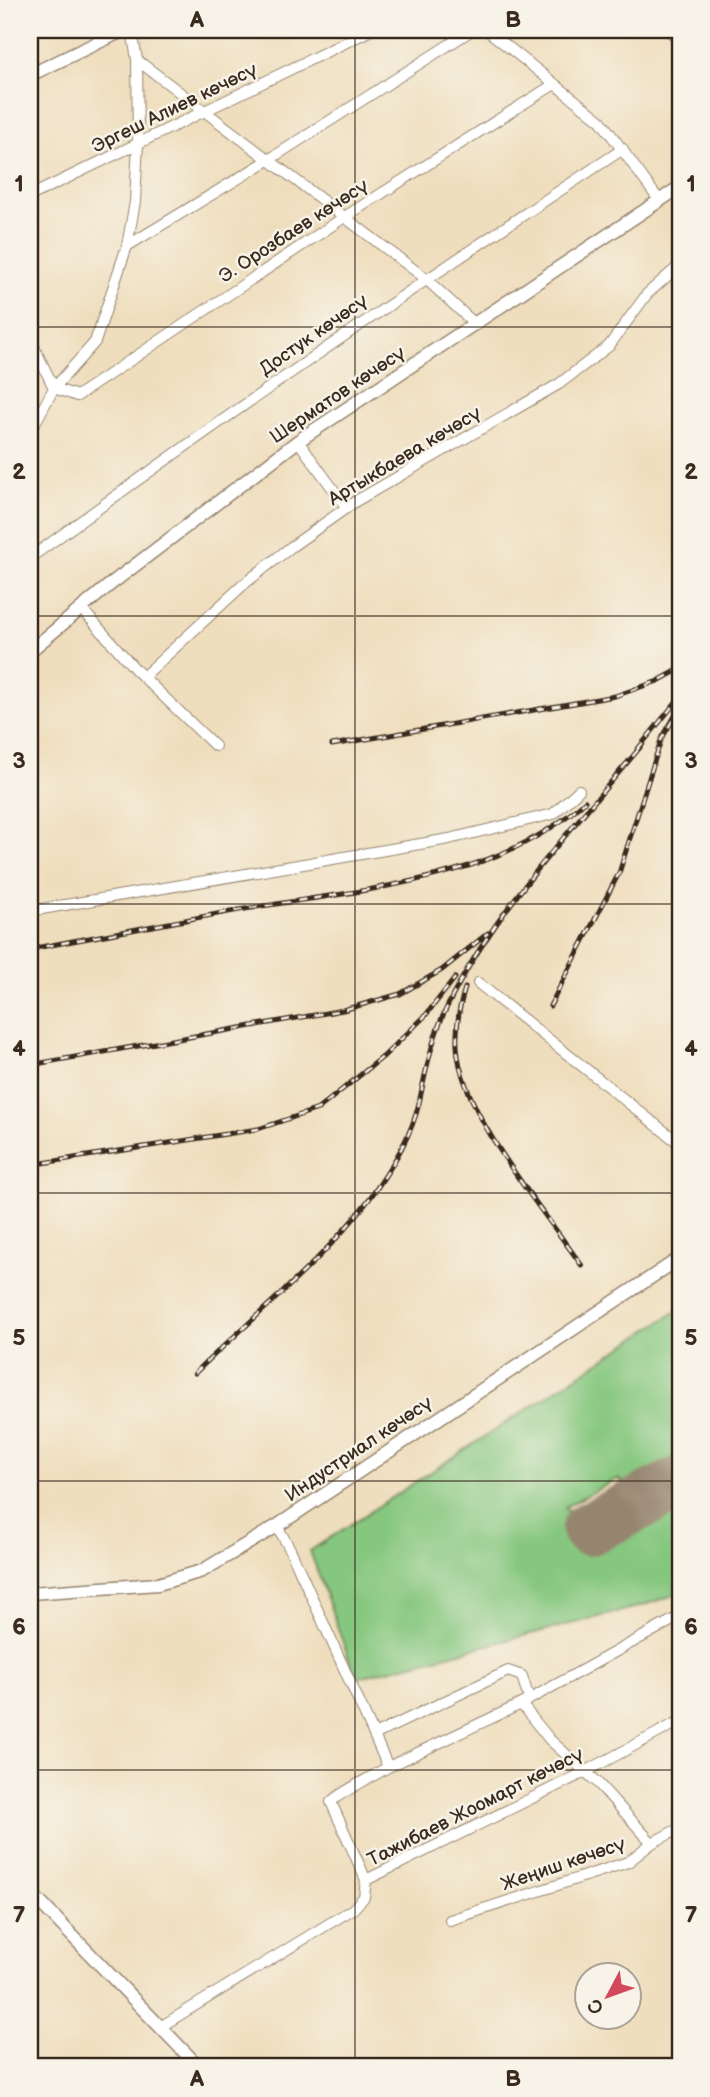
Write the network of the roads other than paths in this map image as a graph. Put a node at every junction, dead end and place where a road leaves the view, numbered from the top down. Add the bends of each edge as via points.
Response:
1 (124, 30) edge
2 (132, 30) edge
3 (372, 30) edge
4 (472, 30) edge
5 (487, 30) edge
6 (670, 30) edge
7 (680, 38) edge
8 (136, 60) junction
9 (30, 75) edge
10 (553, 85) junction
11 (205, 112) junction
12 (138, 142) junction
13 (623, 149) junction
14 (267, 161) junction
15 (680, 187) edge
16 (30, 197) edge
17 (659, 200) junction
18 (343, 218) junction
19 (127, 246) junction
20 (680, 265) edge
21 (425, 278) junction
22 (477, 325) junction
23 (30, 339) edge
24 (54, 388) junction
25 (30, 432) edge
26 (298, 441) junction
27 (347, 508) junction
28 (30, 558) edge
29 (81, 608) junction
30 (30, 651) edge
31 (143, 677) junction
32 (215, 746) dead end
33 (579, 790) dead end
34 (30, 911) edge
35 (478, 983) dead end
36 (680, 1144) edge
37 (680, 1258) edge
38 (277, 1525) junction
39 (30, 1593) edge
40 (680, 1616) edge
41 (525, 1702) junction
42 (680, 1721) edge
43 (374, 1735) junction
44 (388, 1768) junction
45 (583, 1773) junction
46 (680, 1828) edge
47 (652, 1843) junction
48 (366, 1880) junction
49 (30, 1892) edge
50 (450, 1920) dead end
51 (160, 2027) junction
52 (199, 2067) edge

1 - 9 main road
2 - 8 street
3 - 11 street, Эргеш Алиев көчөсү
4 - 14 street
5 - 10 street
6 - 7 main road
8 - 11 street
8 - 12 street
10 - 13 street via 601,121
10 - 18 street, Э. Орозбаев көчөсү
11 - 12 street, Эргеш Алиев көчөсү
11 - 14 street
12 - 16 street, Эргеш Алиев көчөсү
12 - 19 street
13 - 17 street
13 - 21 street, Достук көчөсү
14 - 18 street
14 - 19 street
15 - 17 main road, Шерматов көчөсү
17 - 22 main road, Шерматов көчөсү
18 - 21 street
18 - 24 street, Э. Орозбаев көчөсү via 77,396
19 - 24 street via 95,342
20 - 27 street, Артыкбаева көчөсү via 647,294 609,346 559,383
21 - 22 street
21 - 28 street, Достук көчөсү
22 - 26 main road, Шерматов көчөсү
23 - 24 street
24 - 25 street
26 - 27 street
26 - 29 main road, Шерматов көчөсү
27 - 31 street, Артыкбаева көчөсү via 244,584
29 - 30 main road, Шерматов көчөсү
29 - 31 street
31 - 32 street
33 - 34 street via 553,814 449,839
35 - 36 street
37 - 38 main road, Индустриал көчөсү
38 - 39 main road, Индустриал көчөсү via 202,1571 173,1581
38 - 43 street
40 - 41 street
41 - 43 street via 522,1676 508,1671
41 - 44 street
41 - 45 street via 550,1740
42 - 45 street, Тажибаев Жоомарт көчөсү
43 - 44 street
44 - 48 street via 331,1802
45 - 47 street via 597,1782
45 - 48 street, Тажибаев Жоомарт көчөсү
46 - 47 street, Жеңиш көчөсү
47 - 50 street, Жеңиш көчөсү via 628,1862
48 - 51 street, Тажибаев Жоомарт көчөсү via 364,1897 353,1909
49 - 51 main road
51 - 52 main road

